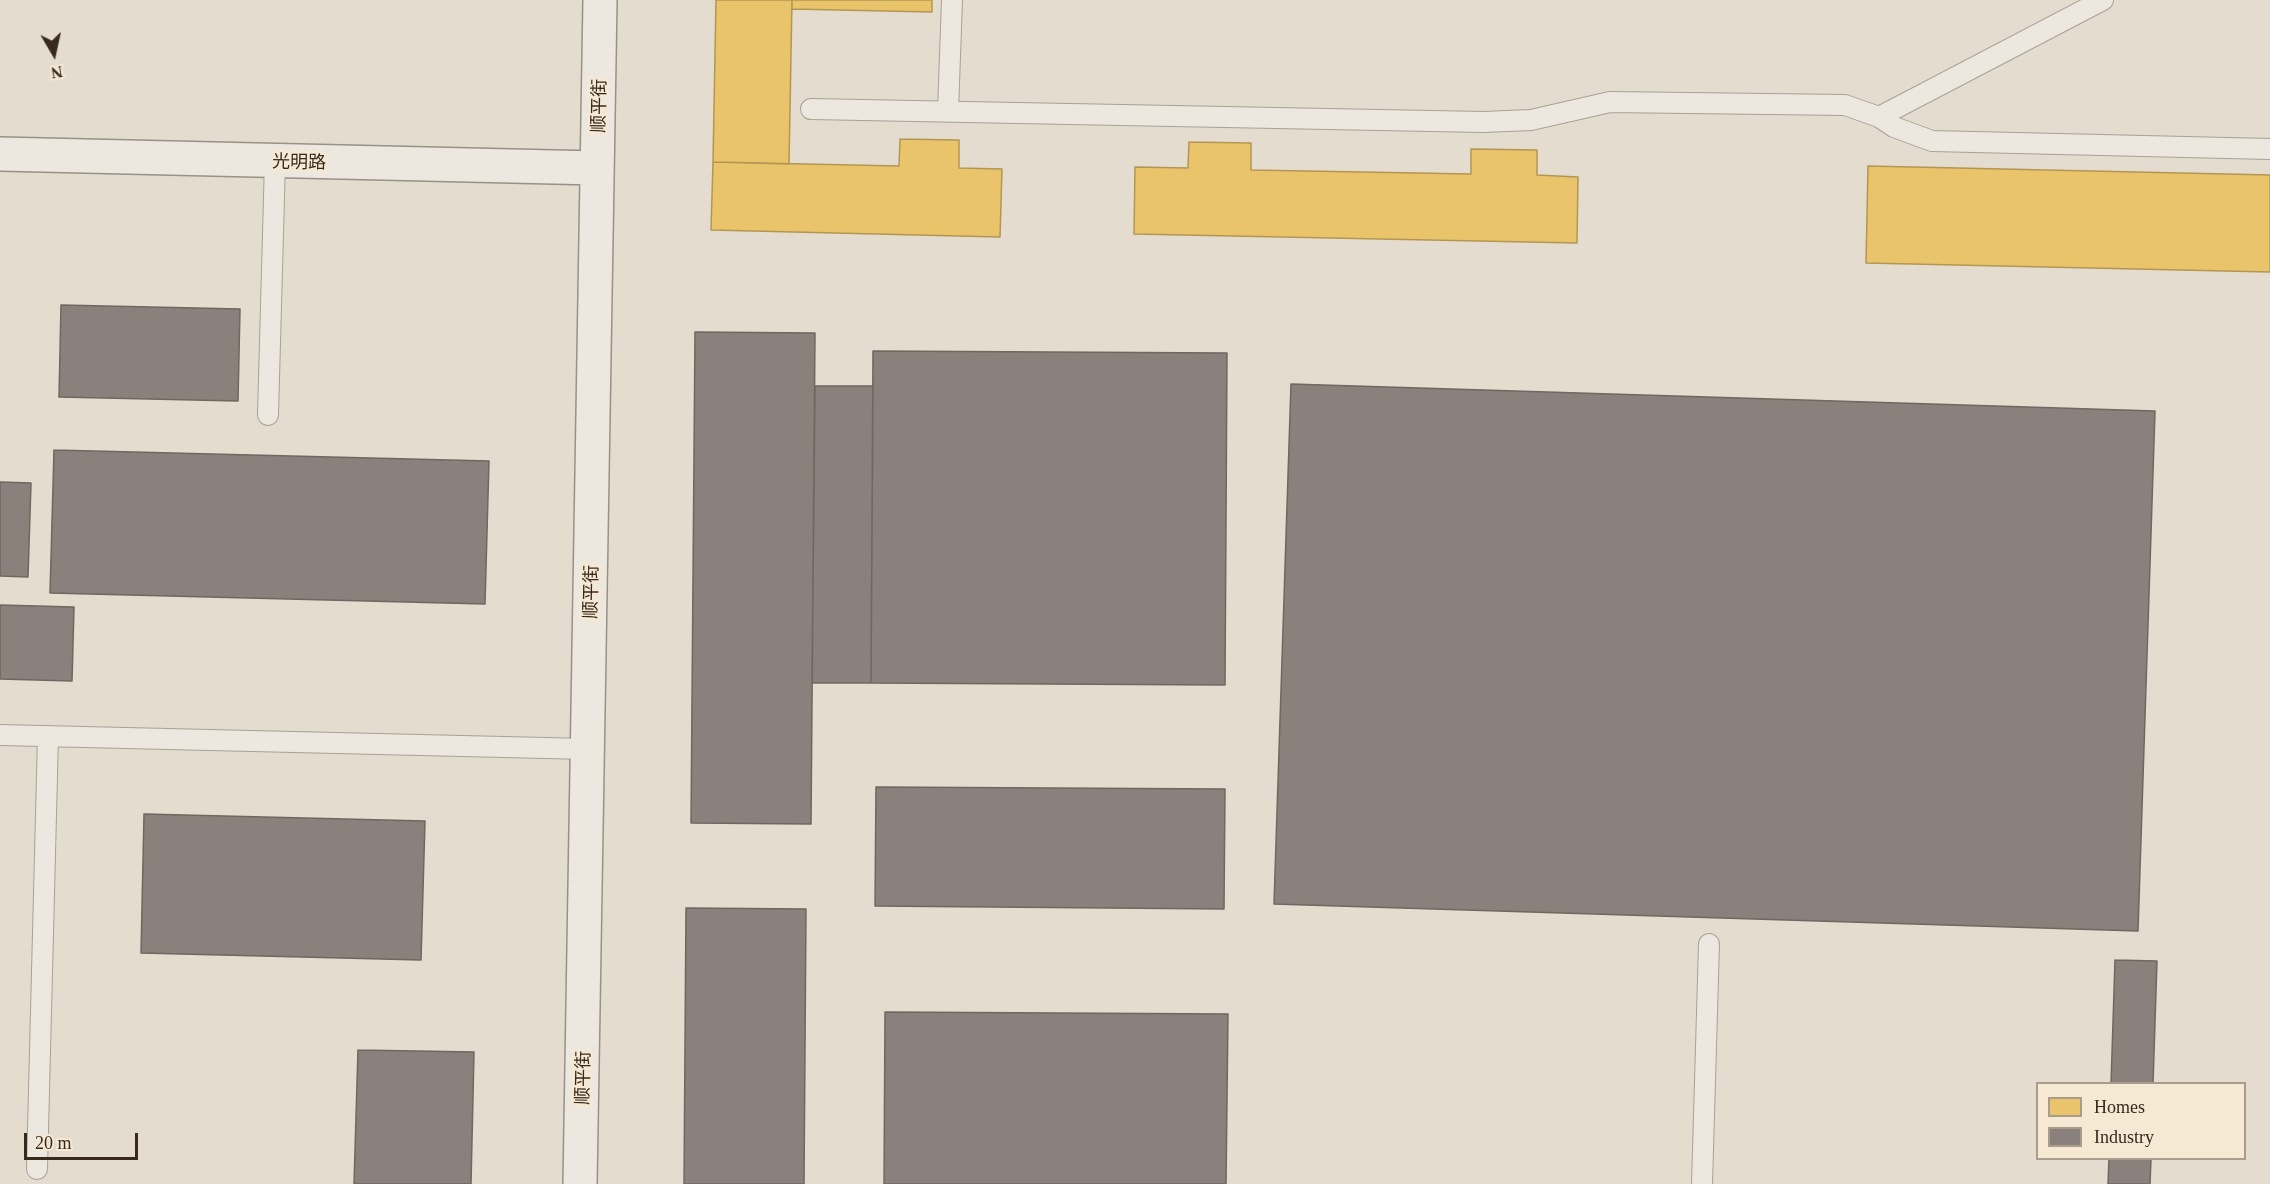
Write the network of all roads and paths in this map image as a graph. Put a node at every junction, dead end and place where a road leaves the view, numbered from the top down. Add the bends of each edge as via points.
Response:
1 (600, 0) edge
2 (952, 0) edge
3 (2103, 0) edge
4 (811, 110) dead end
5 (948, 112) junction
6 (1879, 117) junction
7 (2270, 149) edge
8 (0, 154) edge
9 (275, 161) junction
10 (597, 168) junction
11 (268, 415) dead end
12 (0, 735) edge
13 (48, 736) junction
14 (588, 749) junction
15 (1709, 944) dead end
16 (37, 1169) dead end
17 (580, 1184) edge
18 (1702, 1184) edge

1 - 10 street, 顺平街
2 - 5 lane
3 - 6 lane
4 - 5 lane
5 - 6 lane via 1483,122 1531,120 1610,102 1845,105
6 - 7 lane via 1932,141
8 - 9 street, 光明路
9 - 10 street, 光明路
9 - 11 lane
10 - 14 street, 顺平街
12 - 13 lane
13 - 14 lane
13 - 16 lane
14 - 17 street, 顺平街
15 - 18 lane

